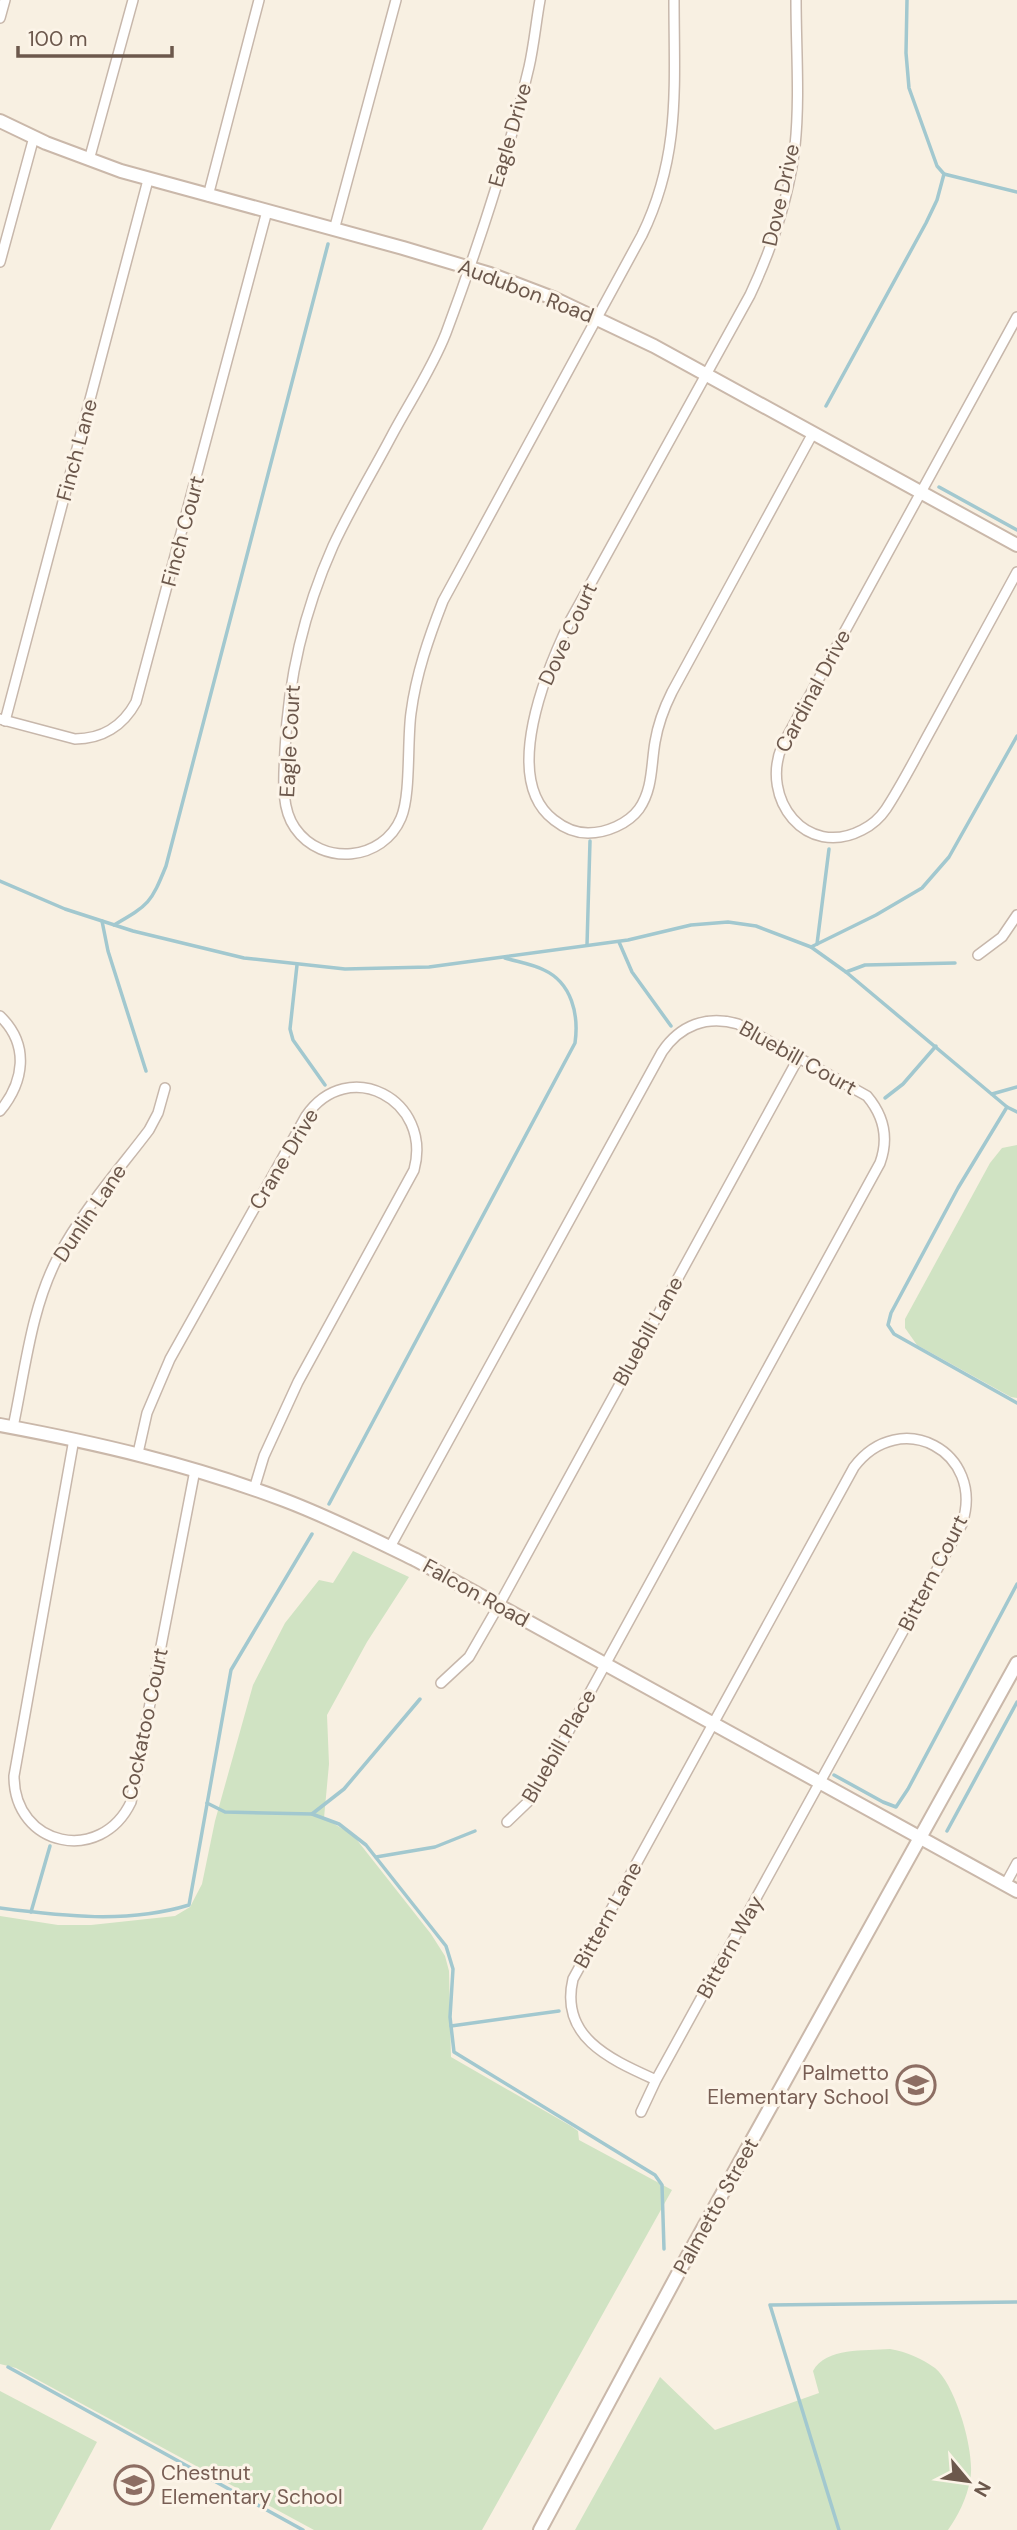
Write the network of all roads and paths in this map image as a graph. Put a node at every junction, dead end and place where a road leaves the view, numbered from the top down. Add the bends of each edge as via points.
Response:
1 (5, 0) edge
2 (132, 0) edge
3 (259, 0) edge
4 (396, 0) edge
5 (540, 0) edge
6 (674, 0) edge
7 (796, 0) edge
8 (0, 18) edge
9 (0, 121) edge
10 (34, 137) junction
11 (89, 160) junction
12 (148, 180) junction
13 (208, 196) junction
14 (267, 211) junction
15 (334, 230) junction
16 (0, 262) edge
17 (468, 268) junction
18 (596, 317) junction
19 (1017, 317) edge
20 (706, 375) junction
21 (813, 433) junction
22 (921, 492) junction
23 (1017, 545) edge
24 (1017, 572) edge
25 (2, 720) edge
26 (1017, 915) edge
27 (978, 955) dead end
28 (0, 1016) edge
29 (799, 1057) junction
30 (165, 1088) dead end
31 (0, 1111) edge
32 (7, 1426) edge
33 (74, 1439) junction
34 (138, 1453) junction
35 (195, 1470) junction
36 (254, 1489) junction
37 (390, 1547) junction
38 (499, 1605) junction
39 (1017, 1663) edge
40 (606, 1664) junction
41 (441, 1683) dead end
42 (713, 1724) junction
43 (821, 1783) junction
44 (507, 1822) dead end
45 (920, 1838) junction
46 (1017, 1863) edge
47 (1011, 1888) edge
48 (656, 2080) junction
49 (641, 2112) dead end
50 (540, 2530) edge

1 - 8 street
2 - 11 street
3 - 13 street
4 - 15 street
5 - 17 street, Eagle Drive via 512,135
6 - 18 street via 674,126 665,174 649,220
7 - 20 street, Dove Drive via 797,122 780,218 755,282
9 - 10 street, Audubon Road
10 - 11 street, Audubon Road
10 - 16 street
11 - 12 street, Audubon Road
12 - 13 street, Audubon Road
12 - 25 street, Finch Lane
13 - 14 street, Audubon Road
14 - 15 street, Audubon Road
14 - 25 street, Finch Court via 136,702 121,723 92,738 75,739
15 - 17 street, Audubon Road
17 - 18 street, Audubon Road
17 - 18 street, Eagle Court via 439,350 335,543 301,639 286,724 285,802 295,829 326,852 345,855 371,849 392,833 401,819 414,694 439,611
18 - 20 street, Audubon Road
19 - 22 street, Cardinal Drive
20 - 21 street, Audubon Road
20 - 21 street, Dove Court via 570,621 546,675 533,722 532,789 545,812 561,825 579,833 606,831 639,809 650,785 659,724 671,692
21 - 22 street, Audubon Road
22 - 23 street, Audubon Road
22 - 24 street, Cardinal Drive via 778,754 779,797 800,825 817,834 846,836 865,829 880,816
26 - 27 street via 1002,937
28 - 31 street via 17,1040 21,1061 17,1082
29 - 37 street, Bluebill Court via 738,1024 721,1020 687,1028 667,1045
29 - 38 street, Bluebill Lane
29 - 40 street, Bluebill Court via 860,1090 873,1103 884,1128 883,1155
30 - 32 street, Dunlin Lane via 149,1130 71,1235 52,1270
32 - 33 street, Falcon Road
33 - 34 street, Falcon Road
33 - 35 street, Cockatoo Court via 14,1776 22,1811 40,1831 57,1839 101,1835 122,1818 131,1802
34 - 35 street, Falcon Road
34 - 36 street, Crane Drive via 147,1413 170,1359 306,1116 314,1105 338,1091 375,1090 400,1106 411,1122 417,1141 414,1170 298,1382
35 - 36 street, Falcon Road
36 - 37 street, Falcon Road
37 - 38 street, Falcon Road
38 - 40 street, Falcon Road
38 - 41 street, Bluebill Lane via 469,1657
39 - 45 street, Palmetto Street
40 - 42 street, Falcon Road
40 - 44 street, Bluebill Place via 532,1798
42 - 43 street, Falcon Road
42 - 43 street, Bittern Court via 860,1460 889,1441 906,1438 932,1444 959,1469 966,1486 965,1515
42 - 48 street, Bittern Lane via 573,1979 572,2011 586,2039
43 - 45 street, Falcon Road
43 - 48 street, Bittern Way
45 - 47 street, Falcon Road
45 - 50 street, Palmetto Street
46 - 47 street
48 - 49 street, Bittern Way

